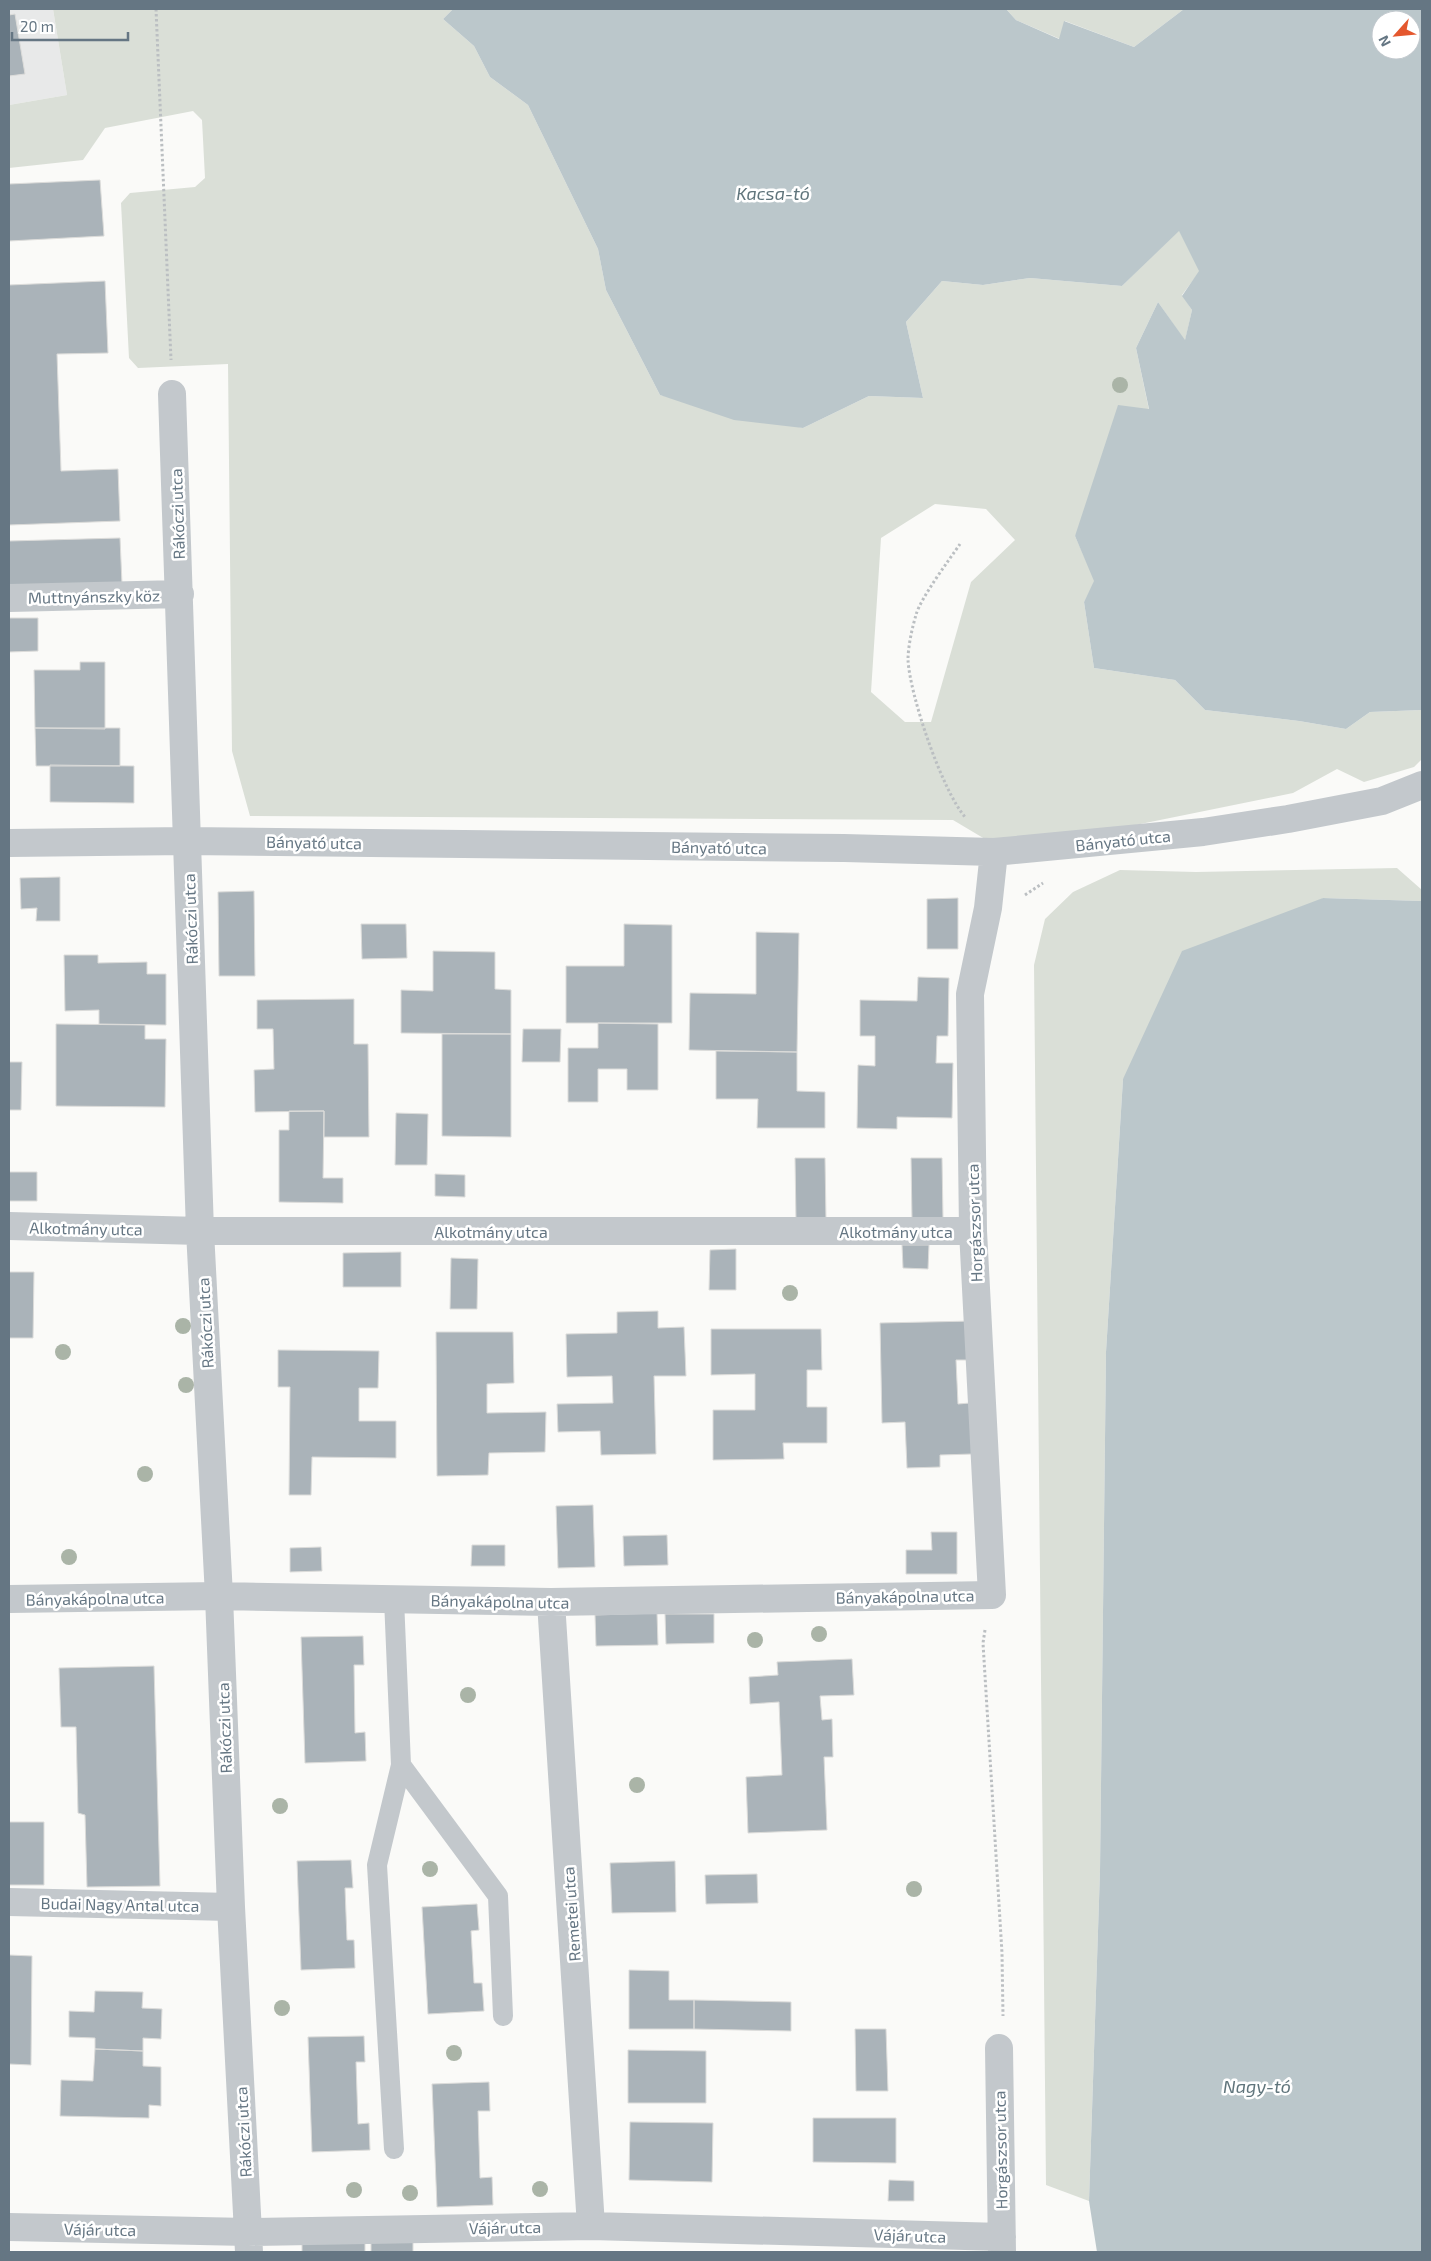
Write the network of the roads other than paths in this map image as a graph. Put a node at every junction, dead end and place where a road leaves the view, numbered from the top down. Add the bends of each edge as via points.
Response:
1 (172, 394) road end
2 (180, 594) junction
3 (9, 598) edge
4 (1422, 785) edge
5 (187, 841) junction
6 (9, 843) edge
7 (994, 852) junction
8 (9, 1226) edge
9 (200, 1231) junction
10 (973, 1231) junction
11 (992, 1594) joint
12 (220, 1596) junction
13 (9, 1599) edge
14 (394, 1599) junction
15 (551, 1602) junction
16 (401, 1765) junction
17 (9, 1902) edge
18 (231, 1907) junction
19 (503, 2016) dead end
20 (999, 2048) road end
21 (394, 2149) dead end
22 (591, 2226) junction
23 (9, 2227) edge
24 (244, 2245) edge
25 (1002, 2245) edge

1 - 2 street, Rákóczi utca
2 - 3 street, Muttnyánszky köz
2 - 5 street, Rákóczi utca
4 - 7 street, Bányató utca via 1382,801 1288,819 1204,832
5 - 6 street, Bányató utca
5 - 7 street, Bányató utca
5 - 9 street, Rákóczi utca
7 - 10 street, Horgászsor utca via 988,908 970,994
8 - 9 street, Alkotmány utca
9 - 10 street, Alkotmány utca
9 - 12 street, Rákóczi utca
10 - 11 street, Horgászsor utca
11 - 15 street, Bányakápolna utca
12 - 13 street, Bányakápolna utca
12 - 14 street, Bányakápolna utca
12 - 18 street, Rákóczi utca
14 - 15 street, Bányakápolna utca
14 - 16 lane
15 - 22 street, Remetei utca
16 - 19 lane via 498,1896
16 - 21 lane via 377,1865
17 - 18 street, Budai Nagy Antal utca
18 - 24 street, Rákóczi utca
20 - 25 street, Horgászsor utca
22 - 24 street, Vájár utca
22 - 25 street, Vájár utca
23 - 24 street, Vájár utca

